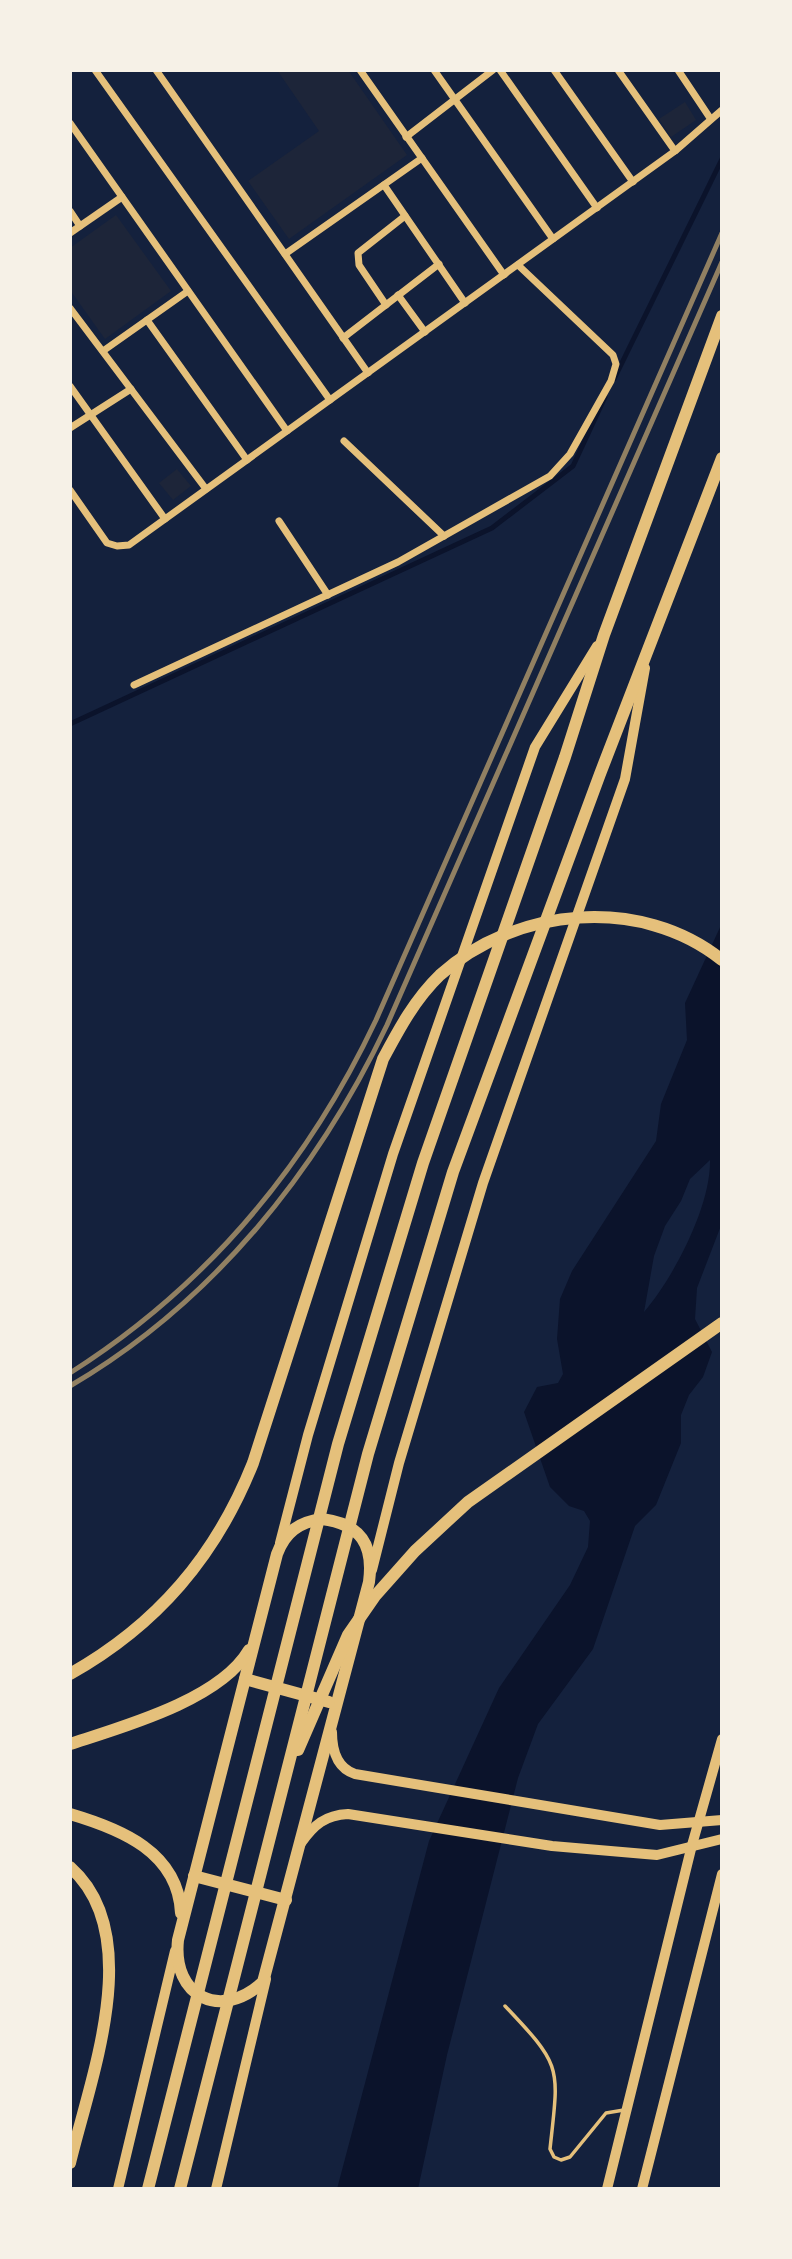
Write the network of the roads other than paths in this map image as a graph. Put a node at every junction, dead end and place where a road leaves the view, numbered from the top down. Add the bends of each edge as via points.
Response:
1 (95, 70) edge
2 (156, 70) edge
3 (360, 70) edge
4 (434, 70) edge
5 (493, 70) edge
6 (500, 70) edge
7 (554, 70) edge
8 (618, 70) edge
9 (678, 70) edge
10 (456, 101) junction
11 (722, 110) edge
12 (710, 118) junction
13 (70, 124) edge
14 (407, 136) junction
15 (675, 151) junction
16 (422, 158) junction
17 (633, 182) junction
18 (384, 185) junction
19 (122, 197) junction
20 (597, 208) junction
21 (70, 211) edge
22 (405, 216) junction
23 (80, 226) junction
24 (70, 233) edge
25 (553, 239) junction
26 (285, 254) junction
27 (439, 264) junction
28 (518, 265) junction
29 (504, 275) junction
30 (188, 291) junction
31 (398, 295) junction
32 (465, 303) junction
33 (386, 305) junction
34 (70, 308) edge
35 (722, 316) edge
36 (147, 320) junction
37 (425, 332) junction
38 (343, 338) junction
39 (103, 351) junction
40 (368, 373) junction
41 (70, 386) edge
42 (131, 389) junction
43 (330, 400) junction
44 (91, 415) junction
45 (70, 428) edge
46 (287, 431) junction
47 (344, 441) dead end
48 (722, 458) edge
49 (247, 460) junction
50 (206, 488) junction
51 (70, 490) edge
52 (165, 519) junction
53 (279, 521) dead end
54 (444, 536) junction
55 (328, 595) junction
56 (604, 635) junction
57 (650, 643) junction
58 (134, 685) dead end
59 (722, 960) edge
60 (722, 1323) edge
61 (277, 1554) junction
62 (369, 1582) junction
63 (257, 1631) junction
64 (70, 1674) edge
65 (245, 1679) junction
66 (337, 1705) junction
67 (332, 1723) junction
68 (722, 1739) edge
69 (70, 1744) edge
70 (283, 1784) junction
71 (70, 1814) edge
72 (722, 1820) edge
73 (698, 1824) junction
74 (722, 1839) edge
75 (301, 1843) junction
76 (692, 1845) junction
77 (70, 1867) edge
78 (722, 1874) edge
79 (194, 1876) junction
80 (286, 1900) junction
81 (179, 1935) junction
82 (270, 1965) junction
83 (505, 2006) dead end
84 (626, 2110) junction
85 (70, 2163) edge
86 (118, 2189) edge
87 (148, 2189) edge
88 (180, 2189) edge
89 (216, 2189) edge
90 (607, 2189) edge
91 (642, 2189) edge

1 - 43 street
2 - 26 street
3 - 14 street
4 - 10 street
5 - 10 street
6 - 20 street
7 - 17 street
8 - 15 street
9 - 12 street
10 - 14 street
10 - 25 street
11 - 12 street
12 - 15 street
13 - 19 street
14 - 16 street
15 - 17 street
16 - 18 street
16 - 29 street
17 - 20 street
18 - 22 street
18 - 26 street
19 - 23 street
19 - 30 street
20 - 25 street
21 - 23 street
22 - 27 street
22 - 33 street via 358,253 359,265
23 - 24 street
25 - 28 street
26 - 38 street
27 - 31 street
27 - 32 street
28 - 29 street
28 - 54 street via 613,355 615,371 570,454 550,476
29 - 32 street
30 - 36 street
30 - 46 street
31 - 33 street
31 - 37 street
32 - 37 street
33 - 38 street
34 - 39 street
35 - 56 main road
36 - 39 street
36 - 49 street
37 - 40 street
38 - 40 street
39 - 42 street
40 - 43 street
41 - 44 street
42 - 44 street
42 - 50 street
43 - 46 street
44 - 45 street
44 - 52 street
46 - 49 street
47 - 54 street
48 - 57 main road
49 - 50 street
50 - 52 street
51 - 52 street via 107,543 129,545
53 - 55 street
54 - 55 street
55 - 58 street
56 - 61 street via 535,747 393,1154
56 - 87 main road via 423,1163 338,1444
57 - 62 street via 625,779 483,1183 399,1463
57 - 70 main road via 453,1172 368,1454
59 - 64 main road via 652,925 570,918 498,937 439,976 403,1020 383,1059 253,1463 231,1514 201,1563 163,1606 121,1642
60 - 70 main road via 468,1502 415,1551 348,1635
61 - 62 main road via 282,1540 307,1521 338,1521 357,1533 370,1552
61 - 63 main road
62 - 66 main road
63 - 65 main road
63 - 69 main road via 248,1653 235,1668 192,1698
65 - 66 main road
65 - 79 main road
66 - 67 main road
67 - 73 main road via 334,1749 347,1771 660,1825
67 - 75 main road
68 - 73 main road
70 - 88 main road
71 - 81 main road via 129,1835 158,1859 176,1885
72 - 73 main road
73 - 76 main road
74 - 76 main road
75 - 76 main road via 312,1828 333,1814 552,1846 657,1855
75 - 80 main road
76 - 84 main road
77 - 85 main road via 102,1920 111,1951 111,1984
78 - 91 main road
79 - 80 main road
79 - 81 main road
80 - 82 main road
81 - 82 main road via 178,1972 201,1996 218,2001 251,1994
81 - 86 street
82 - 89 street
83 - 84 lane via 548,2053 555,2071 550,2149 554,2157 570,2157 606,2113
84 - 90 main road

